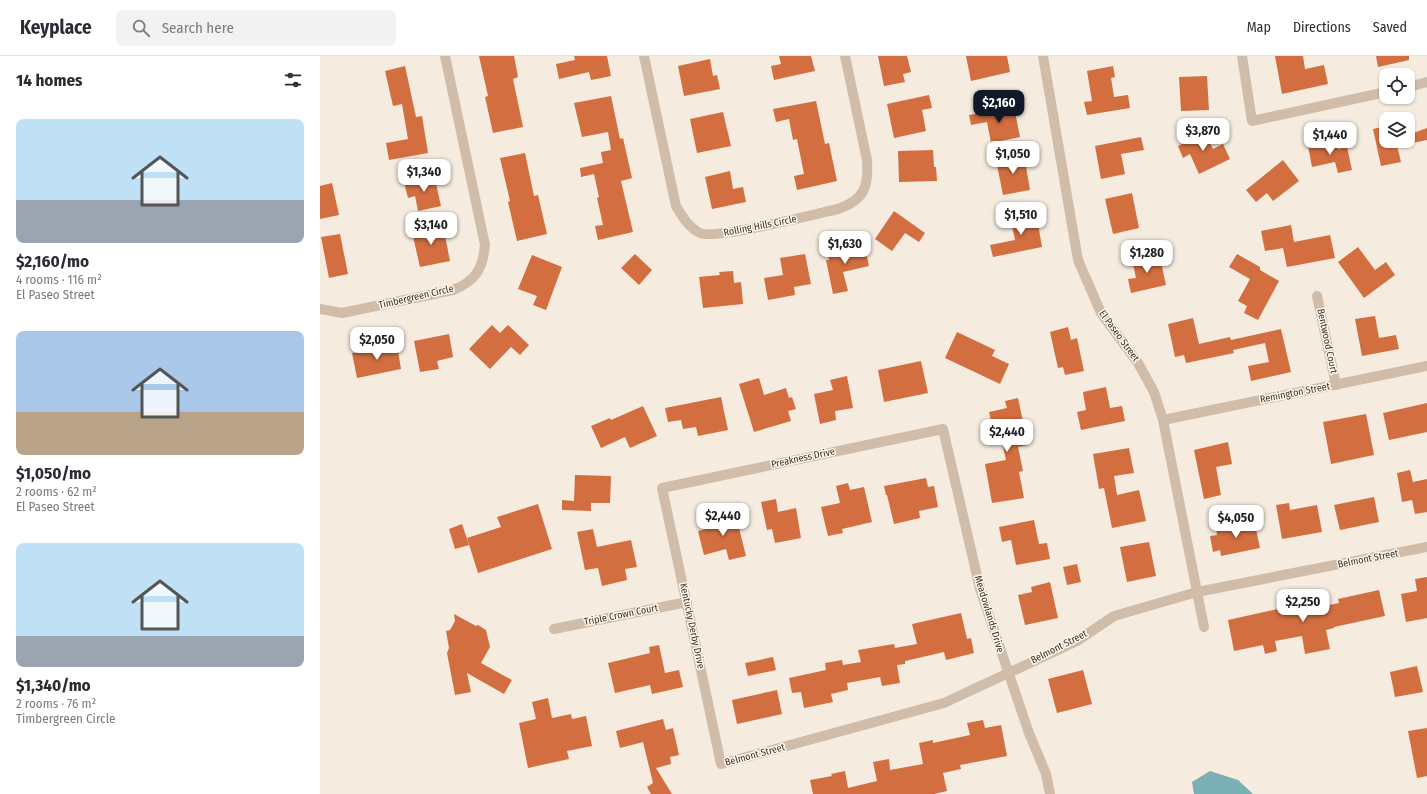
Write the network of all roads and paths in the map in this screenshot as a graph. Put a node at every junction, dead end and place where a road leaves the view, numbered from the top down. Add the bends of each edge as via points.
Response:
1 (445, 56) edge
2 (644, 56) edge
3 (845, 56) edge
4 (1043, 56) edge
5 (1242, 56) edge
6 (1427, 82) edge
7 (1415, 85) edge
8 (1379, 94) edge
9 (1317, 296) dead end
10 (320, 309) edge
11 (1427, 366) edge
12 (1336, 385) junction
13 (1162, 420) junction
14 (943, 429) joint
15 (662, 488) joint
16 (1427, 547) edge
17 (1197, 592) junction
18 (687, 602) junction
19 (1204, 627) dead end
20 (554, 629) dead end
21 (1008, 673) junction
22 (721, 764) joint
23 (1050, 794) edge

1 - 10 street, Timbergreen Circle via 485,245 480,267 472,279 453,290 342,313
2 - 3 street, Rolling Hills Circle via 676,206 690,226 701,234 723,234 838,210 859,198 868,173 867,160
4 - 13 street, El Paseo Street via 1078,260 1101,314 1138,363 1154,392
5 - 8 street via 1252,121
6 - 7 street
9 - 12 street, Bentwood Court
11 - 12 street, Remington Street
12 - 13 street, Remington Street
13 - 17 street, El Paseo Street
14 - 15 street, Preakness Drive
14 - 21 street, Meadowlands Drive via 980,589
15 - 18 street, Kentucky Derby Drive
16 - 17 street, Belmont Street
17 - 19 street, El Paseo Street
17 - 21 street, Belmont Street via 1114,616 1077,641
18 - 20 street, Triple Crown Court
18 - 22 street, Kentucky Derby Drive
21 - 22 street, Belmont Street via 944,704
21 - 23 street, Meadowlands Drive via 1046,774

